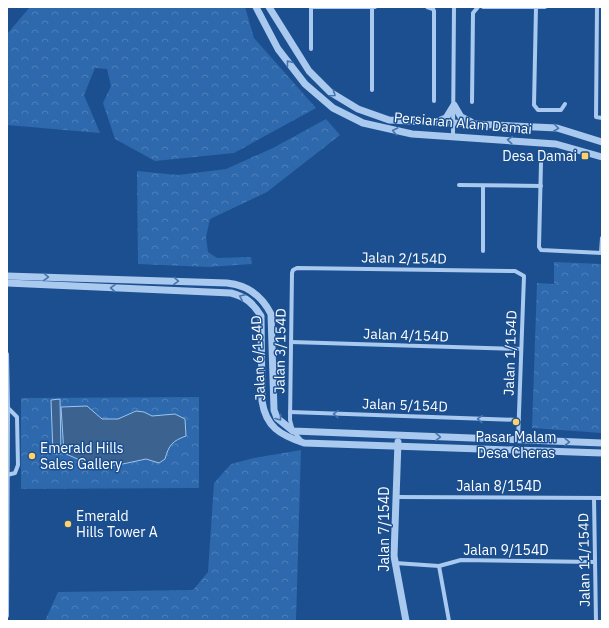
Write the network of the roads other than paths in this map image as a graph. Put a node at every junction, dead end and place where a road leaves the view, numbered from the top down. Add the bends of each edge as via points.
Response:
1 (256, 7) edge
2 (269, 7) edge
3 (311, 7) edge
4 (372, 7) edge
5 (375, 7) edge
6 (427, 7) edge
7 (454, 7) edge
8 (483, 7) edge
9 (536, 7) edge
10 (545, 7) edge
11 (598, 7) edge
12 (477, 8) edge
13 (311, 49) dead end
14 (372, 90) dead end
15 (434, 102) dead end
16 (472, 102) dead end
17 (566, 104) dead end
18 (454, 105) junction
19 (602, 118) edge
20 (433, 122) junction
21 (454, 123) junction
22 (475, 124) junction
23 (453, 136) junction
24 (602, 142) edge
25 (602, 157) edge
26 (541, 163) dead end
27 (459, 185) dead end
28 (483, 186) junction
29 (541, 186) junction
30 (602, 238) edge
31 (483, 251) dead end
32 (602, 253) edge
33 (293, 270) joint
34 (515, 271) joint
35 (7, 276) edge
36 (7, 283) edge
37 (291, 342) junction
38 (521, 349) junction
39 (7, 354) edge
40 (8, 407) edge
41 (290, 412) junction
42 (519, 420) junction
43 (293, 432) junction
44 (399, 435) junction
45 (518, 440) junction
46 (304, 443) junction
47 (602, 443) edge
48 (381, 445) junction
49 (398, 446) junction
50 (410, 446) junction
51 (518, 450) junction
52 (602, 453) edge
53 (398, 457) junction
54 (8, 475) edge
55 (396, 497) junction
56 (594, 498) junction
57 (602, 498) edge
58 (8, 554) edge
59 (595, 562) junction
60 (394, 563) junction
61 (439, 566) junction
62 (7, 616) edge
63 (406, 621) edge
64 (449, 621) edge
65 (596, 621) edge

23 -> 1 street, Persiaran Alam Damai via 391,130 363,123 333,108 305,84 278,48
2 -> 20 street, Persiaran Alam Damai via 309,71 330,92 358,109 389,120
3 - 4 street
3 - 13 street
4 - 5 street
4 - 14 street
6 - 15 street via 434,11
7 - 18 street
8 - 9 street
9 - 10 street
9 - 17 street via 534,105 538,110 561,110
11 - 19 street via 596,117
12 - 16 street via 474,13
18 - 20 street via 446,118
18 - 21 street
18 - 22 street via 461,117
20 - 21 street, Persiaran Alam Damai
21 - 22 street, Persiaran Alam Damai
21 - 23 street
22 -> 24 street, Persiaran Alam Damai via 556,128
25 -> 23 street, Persiaran Alam Damai via 556,144
26 - 29 street
27 - 28 street
28 - 29 street
28 - 31 street
29 - 32 street via 541,250
30 - 32 street
33 - 34 street, Jalan 2/154D
33 - 37 street, Jalan 3/154D
34 - 38 street, Jalan 1/154D via 524,276
35 -> 43 street, Jalan 6/154D via 227,283 247,288 265,302 271,314 274,410 277,418
46 -> 36 street, Jalan 6/154D via 278,432 264,414 261,316 255,305 244,297 230,292
37 - 38 street, Jalan 4/154D
37 - 41 street, Jalan 3/154D
38 - 42 street, Jalan 1/154D
39 - 40 street
40 - 54 street
40 - 54 street via 17,417 18,465 14,473
42 -> 41 street, Jalan 5/154D
41 - 43 street, Jalan 3/154D
42 - 45 street, Jalan 1/154D
43 - 44 street
43 - 46 street
44 -> 45 street
44 - 49 street, Jalan 7/154D
45 -> 47 street
45 - 51 street
46 - 48 street, Jalan 6/154D
48 - 49 street, Jalan 6/154D
48 - 53 street via 390,447
49 - 50 street, Jalan 6/154D
49 - 53 street, Jalan 7/154D
50 - 51 street, Jalan 6/154D
50 - 53 street
51 - 52 street, Jalan 6/154D
53 - 55 street, Jalan 7/154D
54 - 58 street
55 - 56 street, Jalan 8/154D
55 - 60 street, Jalan 7/154D
56 - 57 street, Jalan 8/154D
56 - 59 street, Jalan 11/154D
58 - 62 street
59 - 61 street, Jalan 9/154D via 461,560
59 - 65 street, Jalan 11/154D
60 - 61 street, Jalan 9/154D
60 - 63 street, Jalan 7/154D
61 - 64 street

